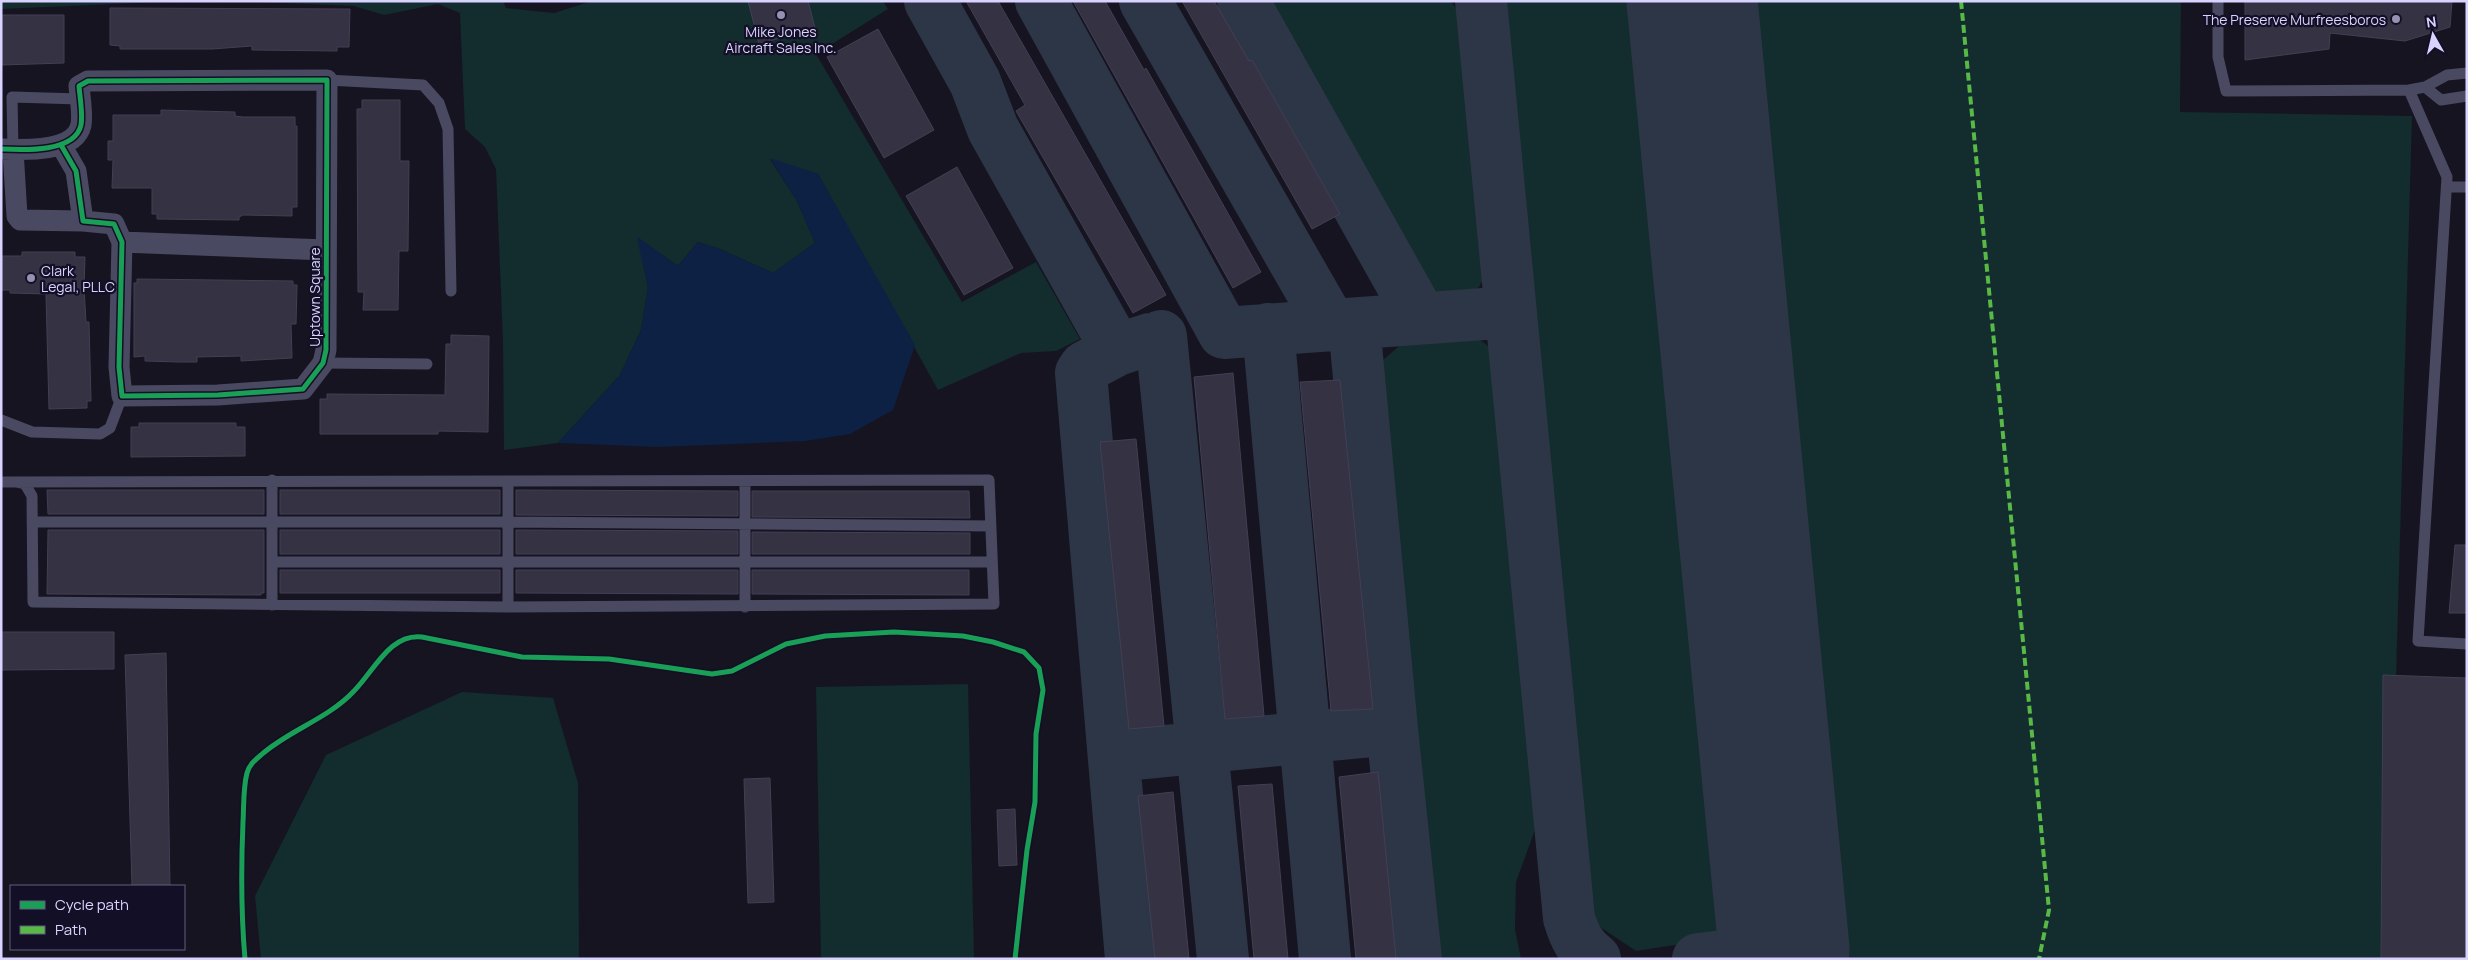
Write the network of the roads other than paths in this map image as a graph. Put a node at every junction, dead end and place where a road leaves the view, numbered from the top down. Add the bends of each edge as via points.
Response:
1 (2218, 1) edge
2 (2467, 73) edge
3 (326, 80) junction
4 (2425, 87) junction
5 (2409, 90) junction
6 (7, 96) edge
7 (2467, 96) edge
8 (80, 98) junction
9 (61, 145) junction
10 (7, 150) edge
11 (2447, 187) junction
12 (2467, 187) edge
13 (84, 221) junction
14 (122, 242) junction
15 (326, 250) junction
16 (451, 291) dead end
17 (323, 363) junction
18 (427, 364) dead end
19 (122, 396) junction
20 (1, 420) edge
21 (272, 480) junction
22 (745, 481) junction
23 (1, 482) edge
24 (16, 482) junction
25 (508, 482) junction
26 (32, 522) junction
27 (273, 522) junction
28 (509, 522) junction
29 (745, 524) junction
30 (991, 526) junction
31 (272, 562) junction
32 (744, 562) junction
33 (992, 562) junction
34 (509, 563) junction
35 (272, 605) junction
36 (508, 607) junction
37 (745, 607) junction
38 (2467, 644) edge

1 - 5 lane via 2218,57 2226,91
2 - 4 lane via 2446,75
3 - 8 street via 88,81 79,86
3 - 15 street, Uptown Square
3 - 16 lane via 423,85 439,103 448,129
4 - 5 lane
4 - 7 lane via 2441,100
5 - 11 lane via 2447,177
6 - 8 lane
6 - 10 lane
8 - 9 street via 81,125 75,138
9 - 10 street
9 - 13 street via 76,171
10 - 13 street via 20,220
11 - 12 lane
11 - 38 lane via 2418,641
13 - 14 street via 114,224
14 - 15 street
14 - 19 street via 119,366
15 - 17 street, Uptown Square via 326,350
17 - 18 lane
17 - 19 street, Uptown Square via 303,389 218,395
19 - 20 lane via 110,428 100,434 32,432
21 - 24 lane
21 - 25 lane
21 - 27 lane
22 - 25 lane
22 - 29 lane
22 - 30 lane via 989,480
23 - 24 lane
24 - 26 lane via 25,484 32,496
25 - 28 lane
26 - 27 lane
26 - 35 lane via 33,602
27 - 28 lane
27 - 31 lane
28 - 29 lane
28 - 34 lane
29 - 30 lane
29 - 32 lane
30 - 33 lane
31 - 34 lane
31 - 35 lane
32 - 33 lane
32 - 34 lane
32 - 37 lane
33 - 37 lane via 994,604
34 - 36 lane
35 - 36 lane
36 - 37 lane

